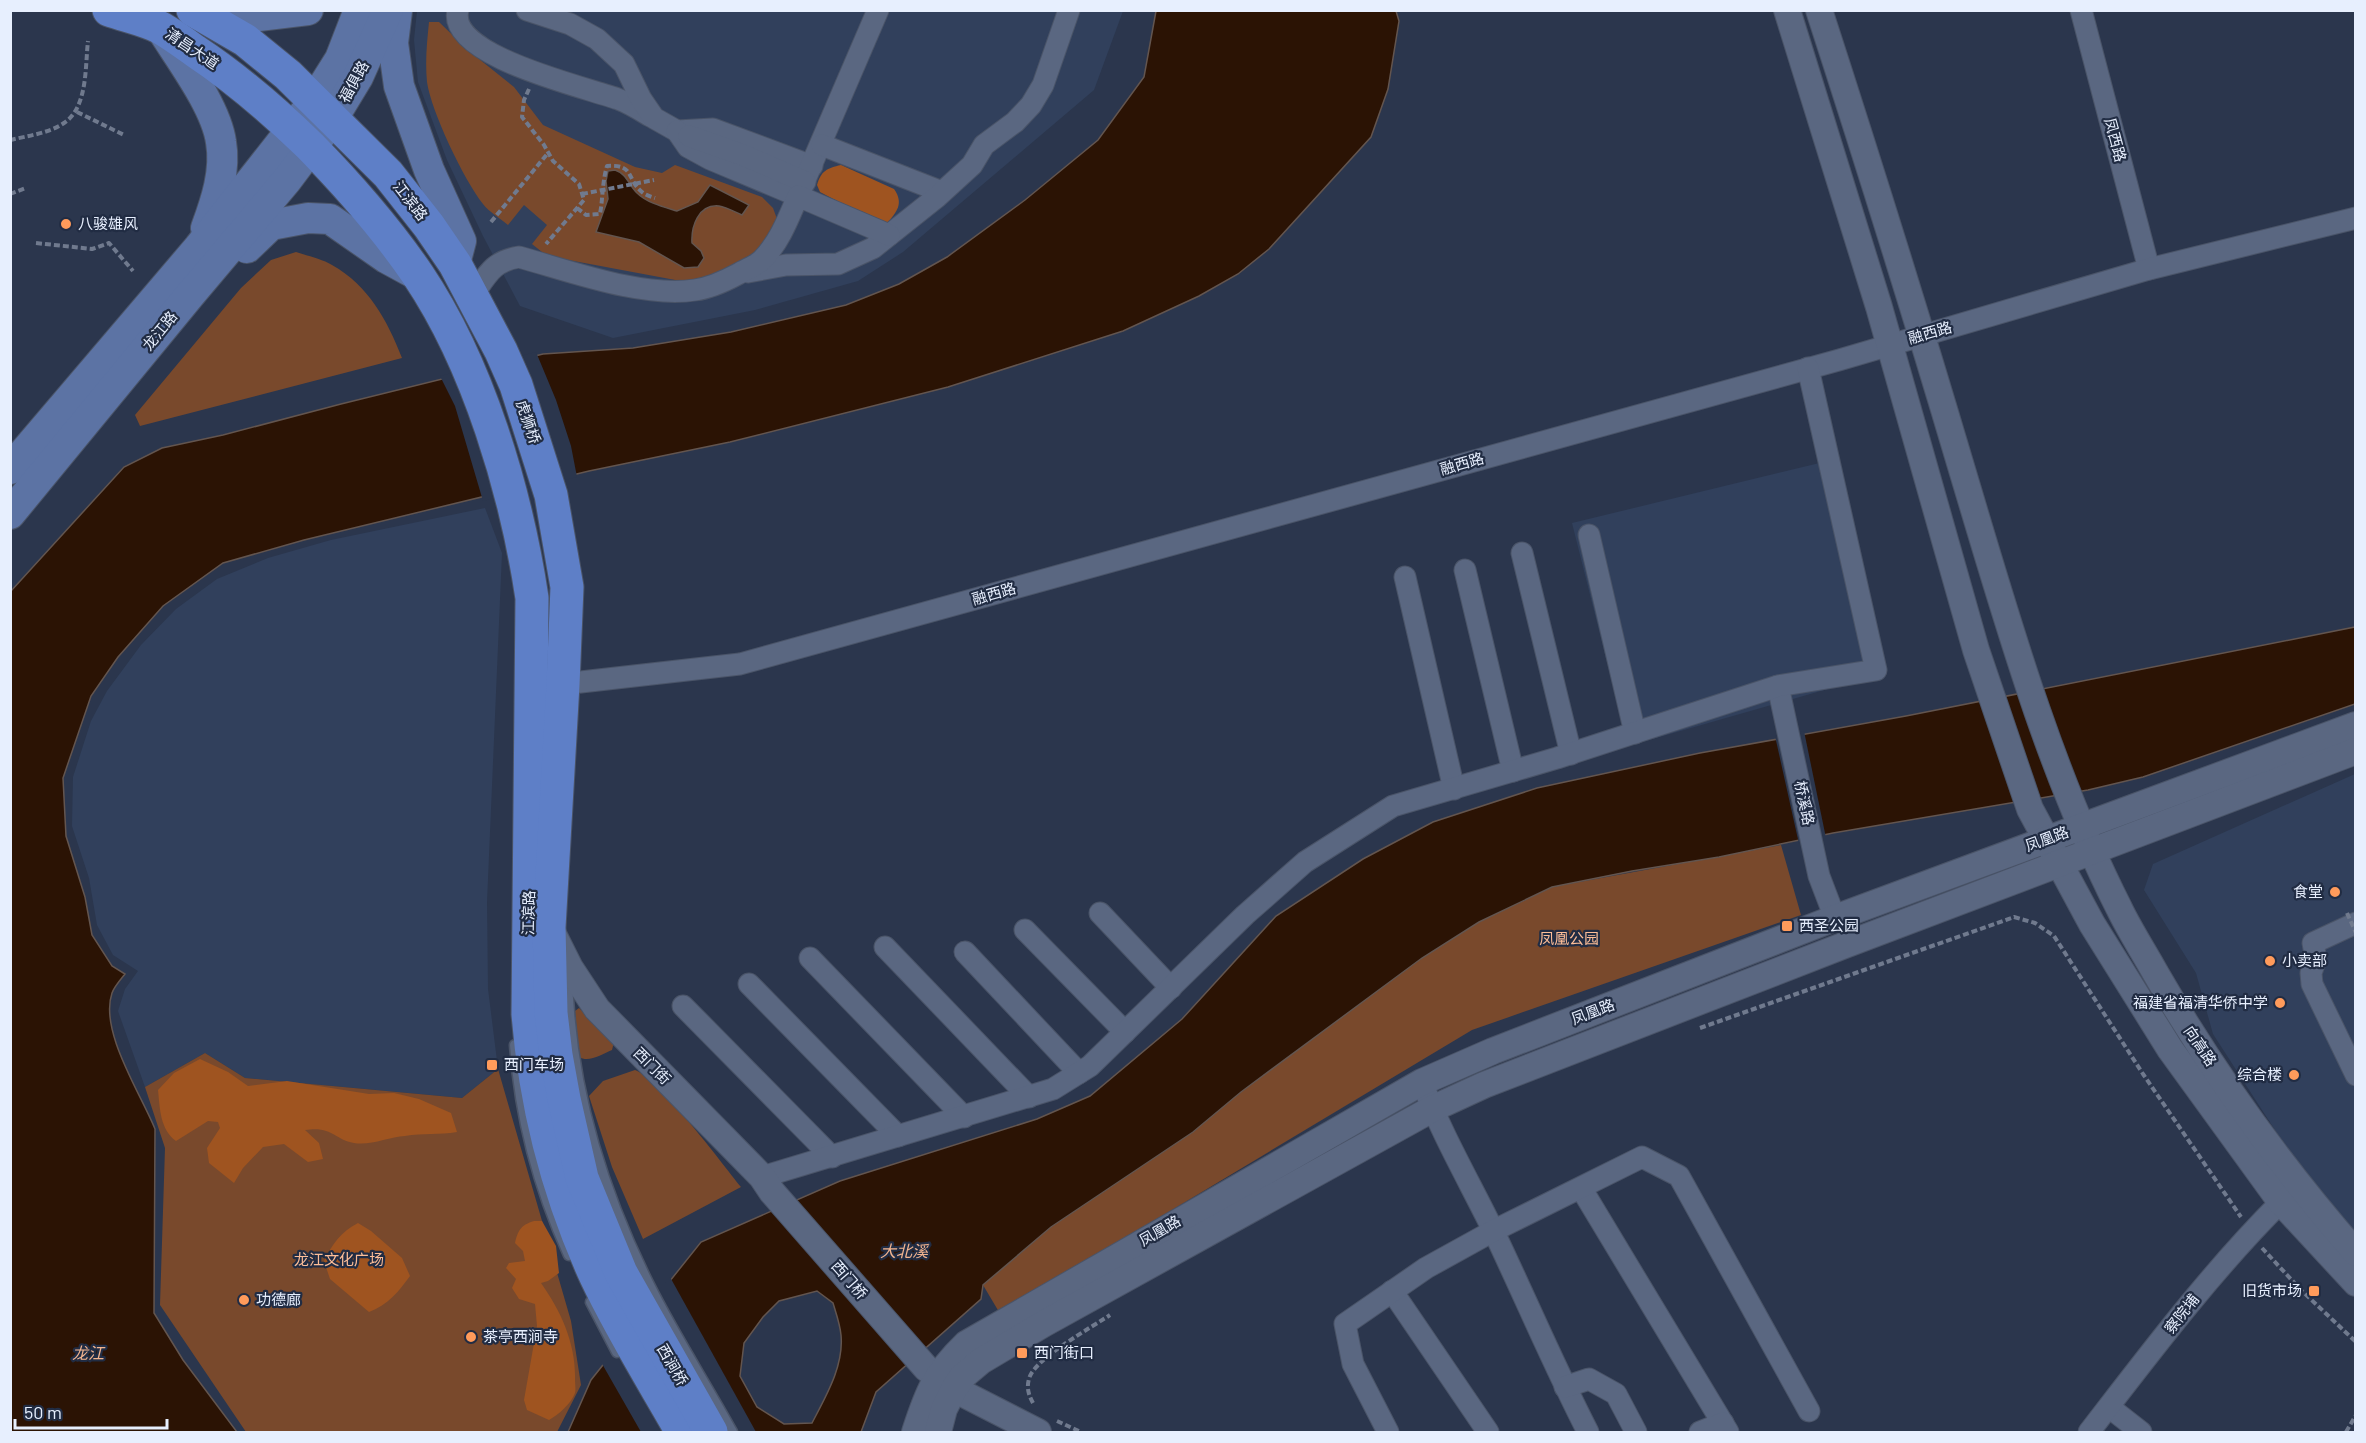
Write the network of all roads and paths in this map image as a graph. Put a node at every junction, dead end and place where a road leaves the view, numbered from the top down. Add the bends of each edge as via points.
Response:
1 (109, 10) edge
2 (193, 10) edge
3 (224, 10) edge
4 (308, 10) edge
5 (359, 10) edge
6 (388, 10) edge
7 (397, 10) edge
8 (458, 10) edge
9 (527, 10) edge
10 (878, 10) edge
11 (1069, 10) edge
12 (1787, 10) edge
13 (1819, 10) edge
14 (2081, 10) edge
15 (160, 27) junction
16 (88, 41) dead end
17 (537, 72) junction
18 (323, 111) junction
19 (76, 112) junction
20 (654, 118) junction
21 (677, 131) junction
22 (124, 135) dead end
23 (302, 139) junction
24 (10, 140) edge
25 (822, 145) junction
26 (548, 153) junction
27 (654, 180) dead end
28 (805, 181) junction
29 (26, 188) dead end
30 (942, 192) junction
31 (10, 194) edge
32 (582, 194) junction
33 (656, 198) dead end
34 (577, 208) junction
35 (2355, 218) edge
36 (491, 222) dead end
37 (889, 235) junction
38 (36, 243) dead end
39 (545, 246) dead end
40 (199, 247) junction
41 (455, 264) junction
42 (2149, 269) junction
43 (133, 271) dead end
44 (736, 275) junction
45 (419, 276) junction
46 (190, 295) junction
47 (473, 295) junction
48 (1923, 335) junction
49 (1890, 345) junction
50 (501, 351) joint
51 (1808, 368) junction
52 (10, 469) edge
53 (551, 495) joint
54 (514, 504) junction
55 (10, 514) edge
56 (1589, 535) dead end
57 (1522, 553) dead end
58 (1465, 570) dead end
59 (1405, 577) dead end
60 (564, 684) junction
61 (1780, 692) junction
62 (2355, 725) edge
63 (1635, 733) junction
64 (2355, 751) edge
65 (1571, 754) junction
66 (1513, 771) junction
67 (1454, 789) junction
68 (519, 798) dead end
69 (2082, 827) junction
70 (2047, 839) junction
71 (2092, 851) junction
72 (2058, 863) junction
73 (1100, 914) dead end
74 (1835, 918) junction
75 (2351, 918) edge
76 (549, 927) junction
77 (1025, 930) dead end
78 (2355, 933) edge
79 (885, 947) dead end
80 (965, 952) dead end
81 (810, 958) dead end
82 (567, 962) junction
83 (749, 984) dead end
84 (1171, 988) junction
85 (683, 1006) dead end
86 (1695, 1030) dead end
87 (1125, 1032) junction
88 (515, 1037) dead end
89 (1079, 1073) junction
90 (2355, 1075) edge
91 (1422, 1082) junction
92 (1029, 1097) junction
93 (1432, 1109) junction
94 (964, 1117) junction
95 (898, 1136) junction
96 (832, 1156) junction
97 (767, 1185) junction
98 (1581, 1188) junction
99 (2281, 1202) junction
100 (1493, 1231) junction
101 (2251, 1232) junction
102 (2355, 1253) edge
103 (576, 1271) dead end
104 (2355, 1283) edge
105 (1392, 1291) junction
106 (586, 1292) dead end
107 (625, 1305) junction
108 (1119, 1309) dead end
109 (2355, 1342) edge
110 (624, 1363) dead end
111 (939, 1378) junction
112 (1565, 1387) junction
113 (2109, 1407) junction
114 (1809, 1411) dead end
115 (2355, 1415) edge
116 (1042, 1421) edge
117 (1726, 1428) edge
118 (682, 1432) edge
119 (711, 1432) edge
120 (732, 1432) edge
121 (915, 1432) edge
122 (938, 1432) edge
123 (1081, 1432) edge
124 (1388, 1432) edge
125 (1488, 1432) edge
126 (1588, 1432) edge
127 (1636, 1432) edge
128 (1700, 1432) edge
129 (2089, 1432) edge
130 (2141, 1432) edge
131 (2346, 1432) edge

1 - 15 main road, 清昌大道
2 - 18 main road, 江滨路 via 245,40 288,75
3 - 4 main road via 252,16
5 - 18 main road, 福俱路
6 - 18 main road, 福俱路 via 358,77
7 - 41 main road via 393,43 399,87 429,170 461,241
8 - 17 street via 461,32 477,47
9 - 20 street via 570,24 597,39 624,64
10 - 25 street
11 - 30 street via 1043,85 1031,105 984,145 972,165
12 - 49 street
13 - 48 street, 向高路
14 - 42 street, 凤西路
15 - 23 main road, 清昌大道 via 225,71
15 - 40 main road via 200,91 221,141 222,176
16 - 19 path
17 - 20 street via 620,100
17 - 26 path via 524,100 522,117
18 - 23 main road, 福俱路
18 - 41 main road, 江滨路 via 388,174
19 - 22 path
19 - 24 path via 63,124
20 - 21 street
21 - 28 street via 688,147 703,155
21 - 28 street via 713,129
23 - 40 main road, 龙江路
23 - 45 main road via 385,229
23 - 46 main road, 龙江路
25 - 28 street
25 - 30 street
26 - 32 path via 579,183
26 - 36 path
27 - 32 path, bridge
28 - 37 street
28 - 44 street via 782,235 760,262
29 - 31 path
30 - 37 street
32 - 34 path via 584,200
33 - 34 path via 642,192 626,168 607,166 600,214 586,215
34 - 39 path
35 - 42 street, 融西路
37 - 44 street via 873,248 838,264 786,265
38 - 43 path via 92,249 109,243
40 - 52 main road, 龙江路
41 - 47 main road, 江滨路
42 - 48 street, 融西路
44 - 47 street via 698,290 670,292 605,280 519,256 495,265
45 - 46 main road via 330,219 308,218 271,225 225,269
45 - 54 main road via 465,362
46 - 55 main road, 龙江路
47 - 50 main road, 江滨路
48 - 49 street, 融西路
48 - 69 street, 向高路 via 2013,637
49 - 51 street, 融西路
49 - 70 street via 1976,650 2030,809
50 - 53 main road, 虎狮桥 via 516,385
51 - 60 street, 融西路 via 740,664
51 - 61 street via 1876,670
53 - 60 main road, 江滨路 via 567,587
54 - 68 lane via 523,598
54 - 107 main road, 江滨路 via 532,598 528,1014 531,1059 560,1185 596,1278
56 - 63 street
57 - 65 street
58 - 66 street
59 - 67 street
60 - 76 main road, 江滨路
61 - 63 street
61 - 74 street, 桥溪路 via 1819,876
62 - 69 street, 凤凰路
63 - 65 street
64 - 71 street, 凤凰路
65 - 66 street
66 - 67 street
67 - 84 street via 1393,806 1305,862
69 - 70 street, 凤凰路
69 - 71 street, 向高路
70 - 72 street
70 - 74 street, 凤凰路
71 - 72 street, 凤凰路
71 - 102 street, 向高路 via 2119,909 2190,1034 2272,1152
72 - 93 street, 凤凰路 via 1494,1081
72 - 99 street via 2170,1049
73 - 84 street
74 - 91 street, 凤凰路
75 - 78 path, bridge
75 - 90 street via 2313,943 2316,959 2311,973 2312,984
76 - 82 street, 西门街
76 - 107 main road, 江滨路 via 551,1013 573,1143
77 - 87 street
79 - 92 street
80 - 89 street
81 - 94 street
82 - 97 street, 西门街 via 597,1009
82 - 107 lane via 575,1069 589,1132 615,1210
83 - 95 street
84 - 87 street
85 - 96 street
86 - 101 path via 2014,917 2035,923 2054,936
87 - 89 street
88 - 103 lane via 532,1150 557,1228
89 - 92 street via 1053,1089
91 - 93 street
91 - 111 street, 凤凰路 via 966,1344 947,1362
92 - 94 street
93 - 100 street
93 - 111 street, 凤凰路 via 1045,1323 981,1361 962,1377
94 - 95 street
95 - 96 street
96 - 97 street
97 - 111 street, 西门桥
98 - 100 street
98 - 114 street via 1642,1156 1678,1176
98 - 117 street
99 - 101 street, 察院埔
99 - 104 street
100 - 105 street
100 - 112 street
101 - 109 path via 2301,1290
101 - 113 street, 察院埔
105 - 124 street via 1345,1324 1353,1364
105 - 125 street
106 - 107 lane
107 - 110 lane
107 - 118 main road, 西涧桥
107 - 119 main road, 西涧桥
107 - 120 lane
108 - 116 path via 1039,1363 1030,1376 1027,1392
111 - 116 street
111 - 121 street, 凤凰路 via 927,1396
111 - 122 street, 凤凰路 via 944,1409
112 - 126 street
112 - 127 street via 1589,1378 1616,1394
113 - 129 street, 察院埔
113 - 130 street
115 - 131 path
116 - 123 path
117 - 128 street

